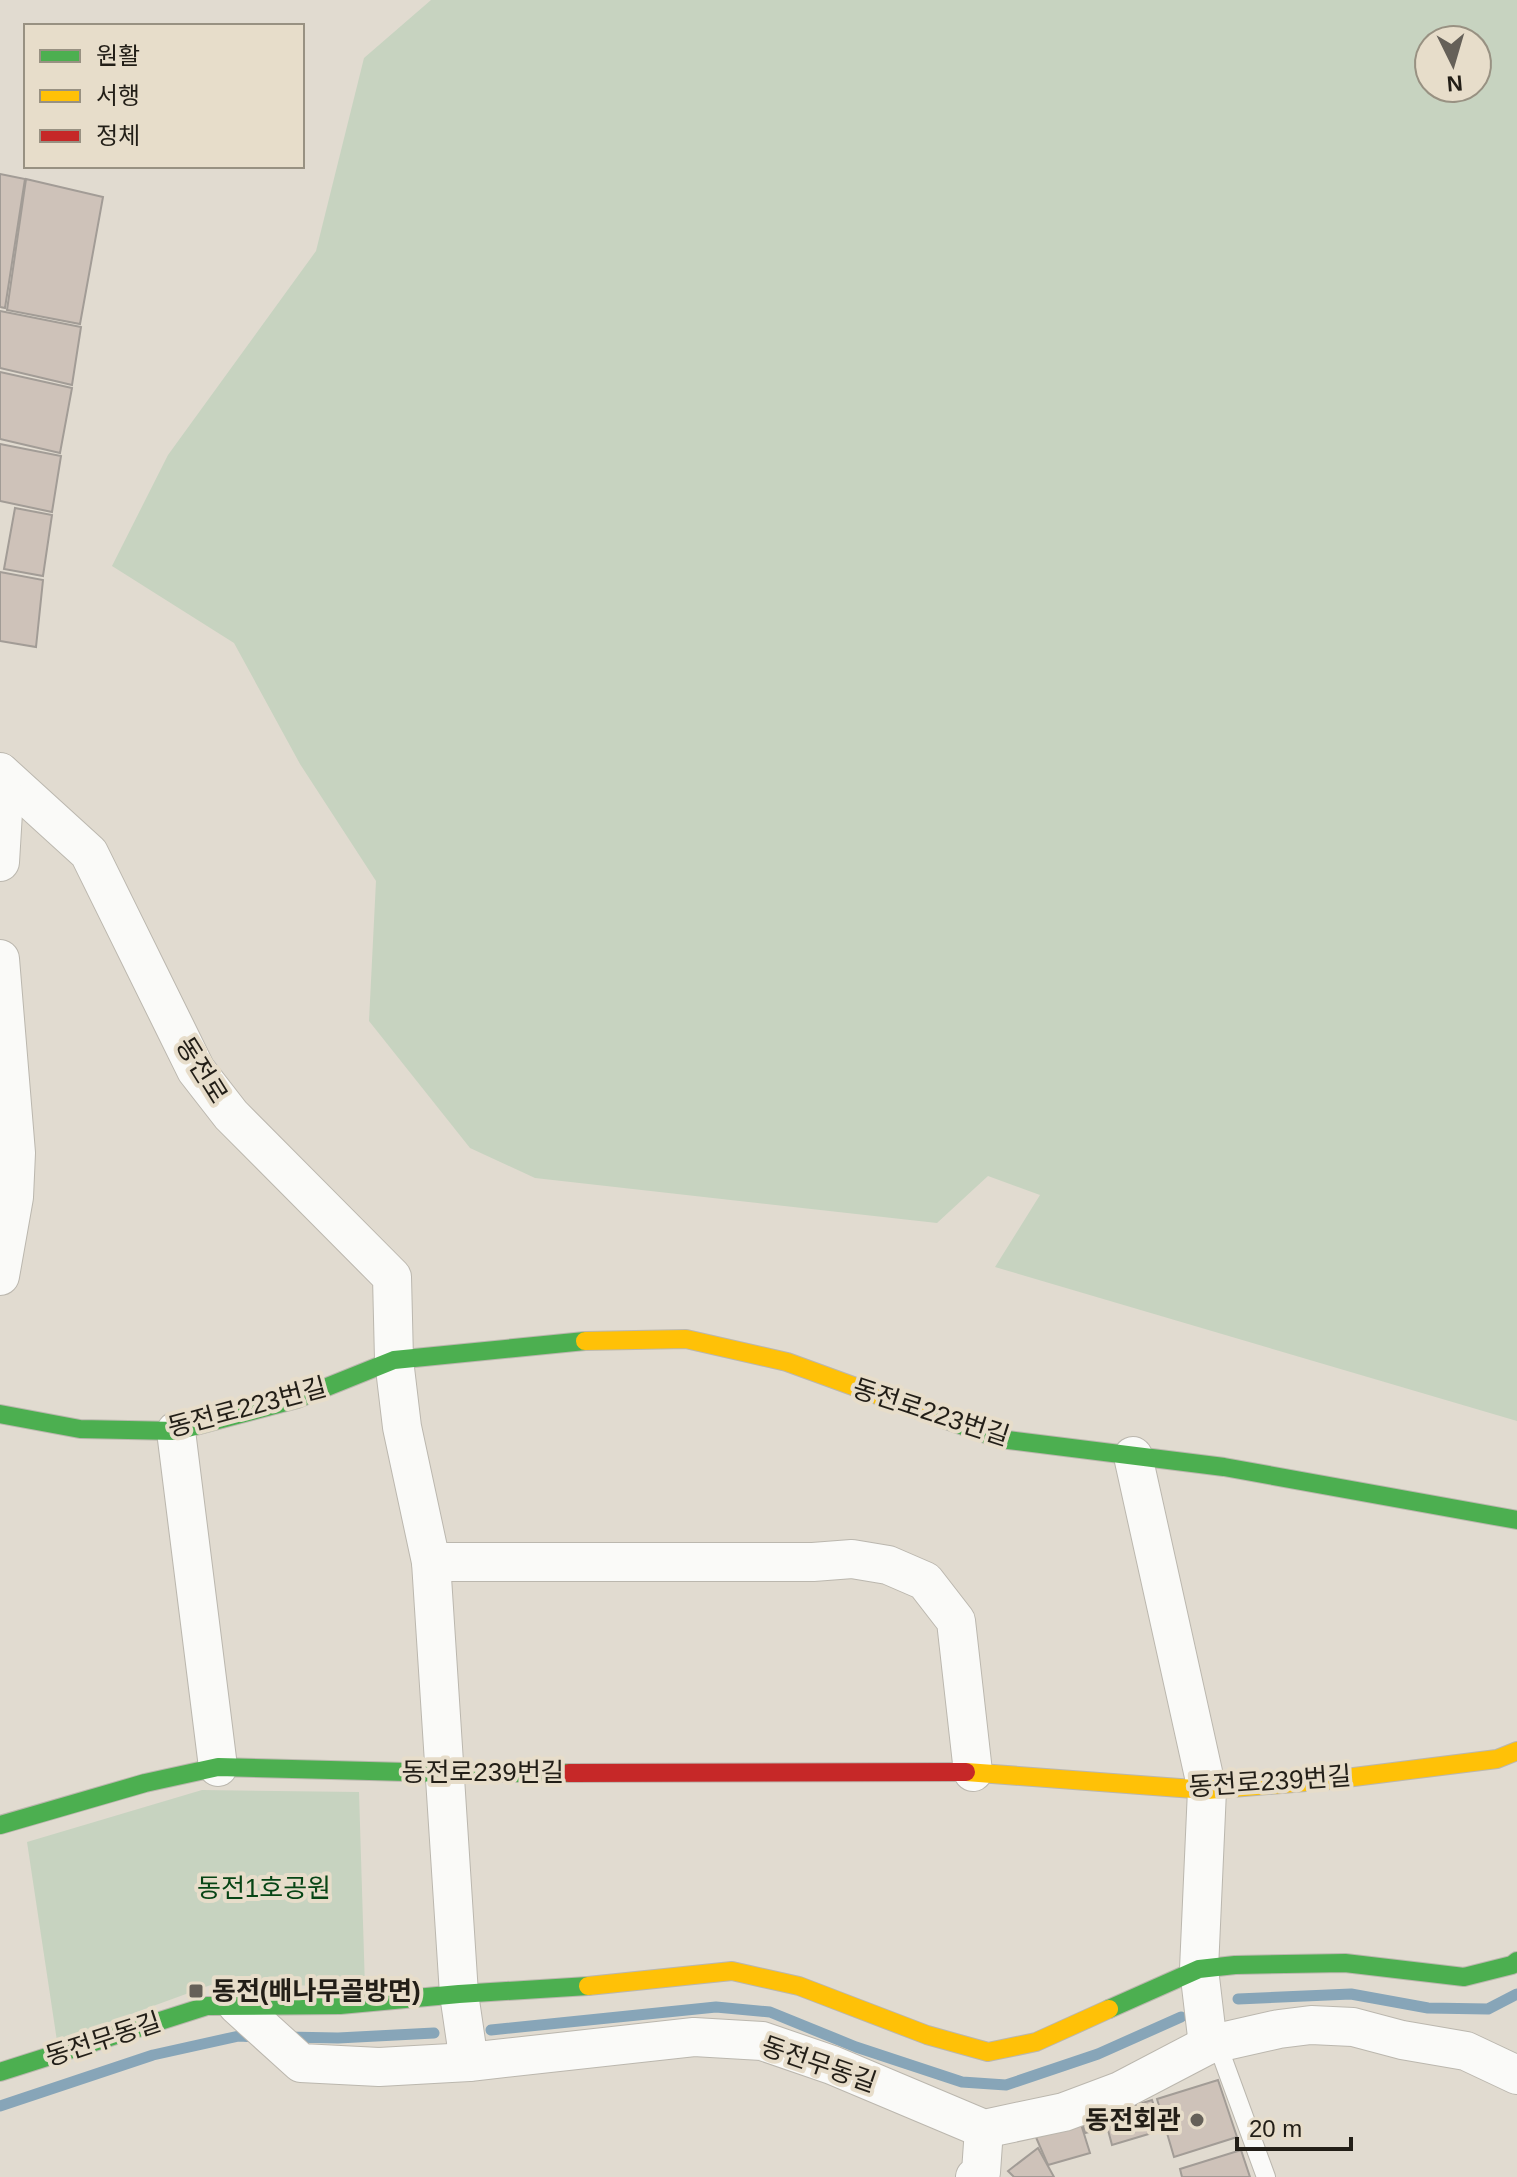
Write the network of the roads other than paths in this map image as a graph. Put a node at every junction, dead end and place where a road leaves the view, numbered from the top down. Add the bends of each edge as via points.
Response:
1 (1, 772) edge
2 (0, 862) edge
3 (0, 959) edge
4 (0, 1276) edge
5 (394, 1360) junction
6 (0, 1414) edge
7 (176, 1431) junction
8 (1133, 1456) junction
9 (1517, 1520) edge
10 (431, 1562) junction
11 (1517, 1751) edge
12 (218, 1767) junction
13 (973, 1772) junction
14 (445, 1773) junction
15 (1207, 1790) junction
16 (0, 1825) edge
17 (1517, 1961) edge
18 (1199, 1969) junction
19 (459, 1994) junction
20 (222, 2006) junction
21 (1212, 2044) junction
22 (469, 2062) junction
23 (0, 2072) edge
24 (1517, 2075) edge
25 (984, 2129) junction
26 (982, 2175) edge
27 (1266, 2177) edge

1 - 2 street
1 - 5 street, 동전로 via 89,853 196,1070 222,1104 392,1277
3 - 4 street via 16,1153
5 - 7 street, 동전로223번길 via 297,1399
5 - 8 street, 동전로223번길 via 596,1340 686,1339 787,1362 1000,1439
5 - 10 street via 402,1427
6 - 7 street, 동전로223번길 via 80,1429
7 - 12 street
8 - 9 street, 동전로223번길 via 1224,1467
8 - 15 street
10 - 13 street via 852,1559 888,1565 925,1581 956,1621
10 - 14 street
11 - 15 street, 동전로239번길 via 1497,1759
12 - 14 street, 동전로239번길
12 - 16 street, 동전로239번길
13 - 14 street, 동전로239번길
13 - 15 street, 동전로239번길
14 - 19 street
15 - 18 street
17 - 18 street, 동전무동길 via 1464,1977 1345,1963
18 - 19 street, 동전무동길 via 1036,2042 988,2052 927,2035 799,1986 732,1971
18 - 21 street
19 - 20 street, 동전무동길 via 340,2005
19 - 22 street
20 - 22 street, 동전무동길 via 301,2063 379,2067
20 - 23 street, 동전무동길
21 - 24 street via 1311,2025 1353,2027 1466,2051
21 - 25 street via 1120,2091 1064,2112
21 - 27 lane
22 - 25 street, 동전무동길 via 694,2037 762,2041
25 - 26 street

